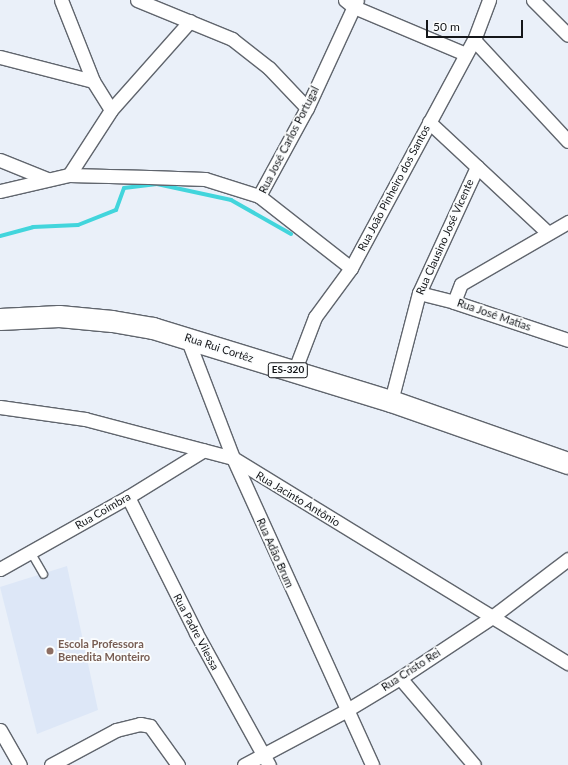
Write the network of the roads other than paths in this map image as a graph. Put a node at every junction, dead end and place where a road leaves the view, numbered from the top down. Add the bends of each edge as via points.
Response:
1 (61, 0) edge
2 (137, 0) edge
3 (489, 0) edge
4 (534, 0) edge
5 (352, 2) edge
6 (190, 21) junction
7 (568, 36) edge
8 (474, 40) junction
9 (466, 54) junction
10 (0, 57) edge
11 (93, 81) junction
12 (307, 108) junction
13 (111, 110) junction
14 (429, 122) junction
15 (568, 141) edge
16 (0, 160) edge
17 (476, 166) junction
18 (69, 175) junction
19 (47, 179) junction
20 (0, 191) edge
21 (259, 196) junction
22 (568, 222) edge
23 (547, 232) junction
24 (351, 268) junction
25 (419, 293) junction
26 (454, 302) junction
27 (0, 319) edge
28 (187, 338) junction
29 (568, 340) edge
30 (294, 372) junction
31 (391, 400) junction
32 (0, 407) edge
33 (204, 450) junction
34 (232, 458) junction
35 (568, 463) edge
36 (128, 497) junction
37 (31, 553) junction
38 (568, 559) edge
39 (1, 568) edge
40 (43, 574) dead end
41 (492, 617) junction
42 (568, 663) edge
43 (400, 678) junction
44 (346, 710) junction
45 (0, 730) edge
46 (3, 743) edge
47 (266, 760) edge
48 (20, 765) edge
49 (50, 765) edge
50 (178, 765) edge
51 (244, 765) edge
52 (372, 765) edge
53 (474, 765) edge

1 - 11 street
2 - 6 street
3 - 8 street, Rua João Pinheiro dos Santos
4 - 7 street
5 - 9 street
5 - 12 street, Rua José Carlos Portugal
6 - 12 street via 232,39 269,68
6 - 13 street
8 - 9 street, Rua João Pinheiro dos Santos
8 - 15 street
9 - 14 street, Rua João Pinheiro dos Santos
10 - 11 street
11 - 13 street
12 - 21 street, Rua José Carlos Portugal
13 - 18 street
14 - 17 street
14 - 24 street, Rua João Pinheiro dos Santos
16 - 19 street
17 - 23 street
17 - 25 street, Rua Clausino José Vicente
18 - 19 street
18 - 21 street via 205,179
19 - 20 street
21 - 24 street, Rua José Carlos Portugal
22 - 23 street
23 - 26 street via 461,284
24 - 30 street, Rua João Pinheiro dos Santos via 315,317
25 - 26 street, Rua José Matias
25 - 31 street, Rua Clausino José Vicente
26 - 29 street, Rua José Matias
27 - 28 main road, Rua Rui Cortêz / ES-320 via 59,316 112,321 153,328
28 - 30 main road, Rua Rui Cortêz / ES-320
28 - 34 street, Rua Adão Brum
30 - 31 main road, Rua Rui Cortêz / ES-320
31 - 35 main road, Rua Rui Cortêz / ES-320
32 - 33 street, Rua Jacinto Antônio via 85,419
33 - 34 street, Rua Jacinto Antônio
33 - 36 street, Rua Coimbra
34 - 41 street, Rua Jacinto Antônio
34 - 44 street, Rua Adão Brum
36 - 37 street, Rua Coimbra
36 - 47 street, Rua Padre Vilessa via 196,633
37 - 39 street, Rua Coimbra
37 - 40 lane
38 - 41 street, Rua Cristo Rei
41 - 42 street, Rua Jacinto Antônio
41 - 43 street, Rua Cristo Rei
43 - 44 street, Rua Cristo Rei
43 - 53 street
44 - 47 street, Rua Cristo Rei
44 - 52 street, Rua Adão Brum
45 - 46 street
46 - 48 street
47 - 51 street, Rua Cristo Rei
49 - 50 street via 116,730 140,724 150,726

